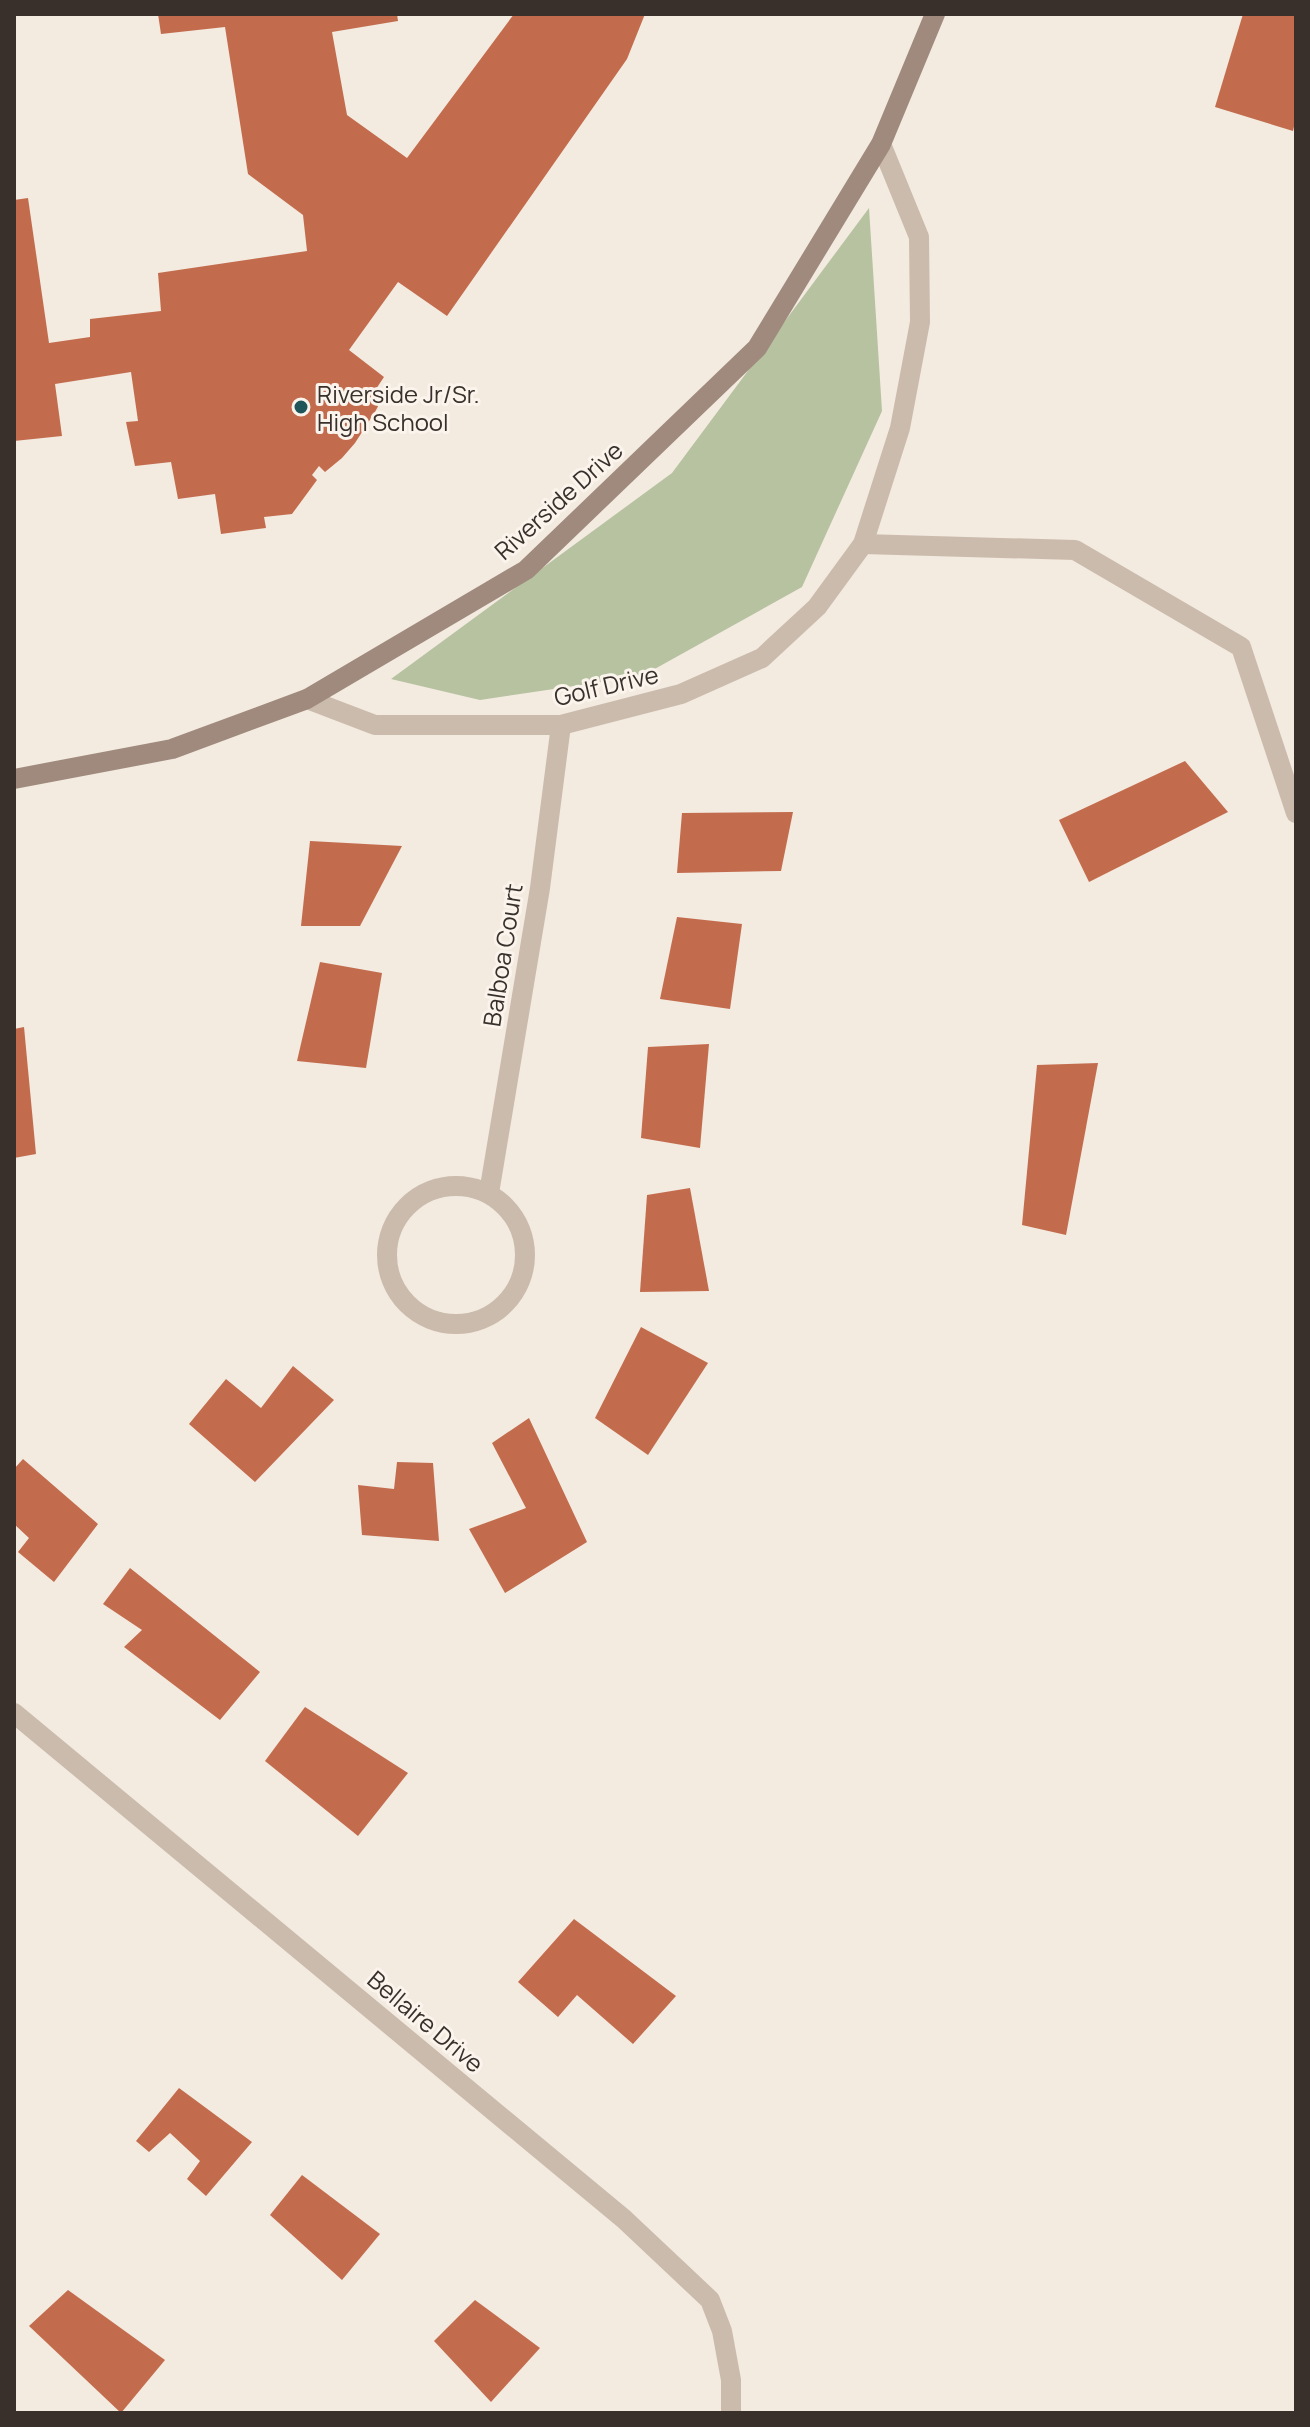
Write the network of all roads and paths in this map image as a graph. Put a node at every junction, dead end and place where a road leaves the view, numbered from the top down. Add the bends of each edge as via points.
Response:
1 (935, 14) edge
2 (881, 144) junction
3 (863, 544) junction
4 (307, 699) junction
5 (561, 725) junction
6 (14, 779) edge
7 (1296, 813) edge
8 (489, 1193) junction
9 (14, 1713) edge
10 (731, 2413) edge

1 - 2 main road, Riverside Drive
2 - 3 street, Golf Drive via 919,237 920,322 900,428
2 - 4 main road, Riverside Drive via 757,348 526,570
3 - 5 street, Golf Drive via 817,607 762,658 681,694
3 - 7 street via 1075,550 1241,647
4 - 5 street, Golf Drive via 375,725
4 - 6 main road, Riverside Drive via 172,749
5 - 8 street, Balboa Court via 540,888
8 - 8 street via 445,1186 406,1206 393,1224 387,1246 395,1289 428,1319 475,1322 513,1295 526,1250 520,1227
9 - 10 street, Bellaire Drive via 624,2219 710,2300 722,2331

